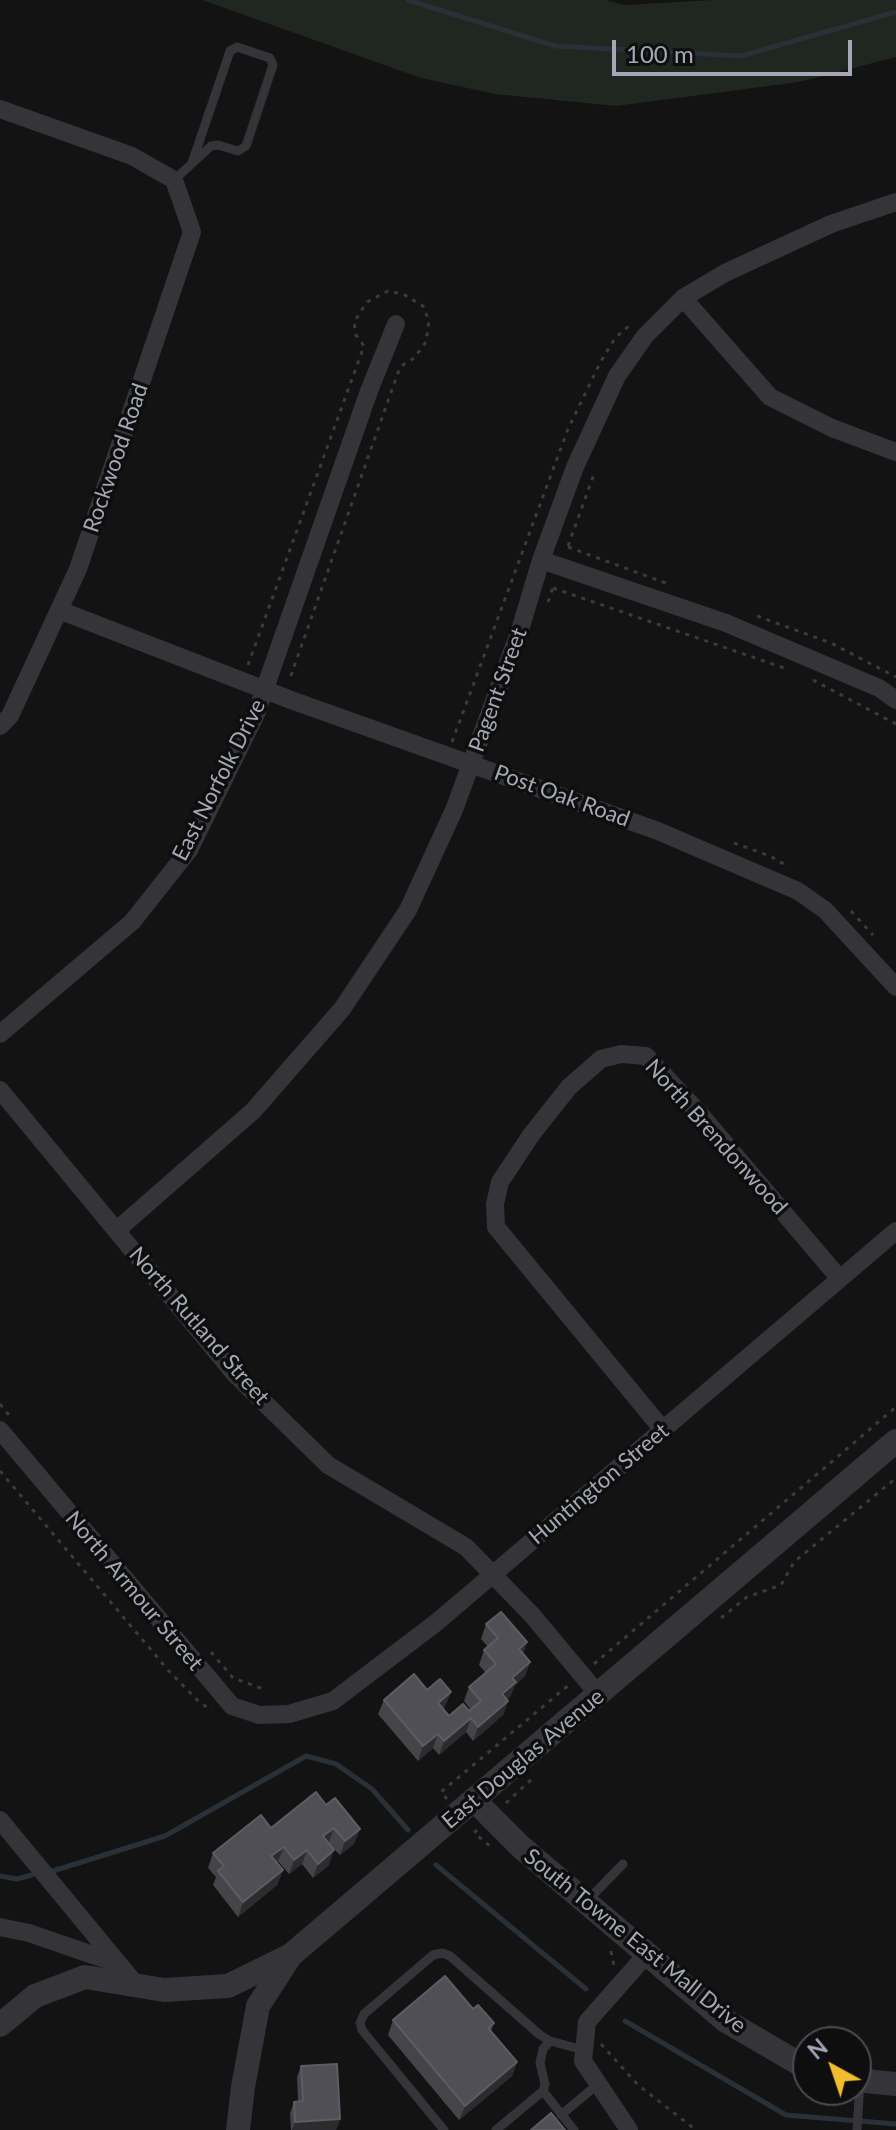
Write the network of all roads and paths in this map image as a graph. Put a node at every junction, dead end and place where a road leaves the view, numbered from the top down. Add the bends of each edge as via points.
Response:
1 (0, 109) edge
2 (192, 163) junction
3 (174, 180) junction
4 (896, 202) edge
5 (683, 298) junction
6 (396, 324) dead end
7 (896, 452) edge
8 (541, 560) junction
9 (553, 588) dead end
10 (59, 610) junction
11 (791, 670) dead end
12 (804, 675) dead end
13 (264, 690) junction
14 (896, 700) edge
15 (896, 724) edge
16 (0, 726) edge
17 (471, 763) junction
18 (896, 987) edge
19 (0, 1034) edge
20 (0, 1090) edge
21 (117, 1230) junction
22 (896, 1231) edge
23 (840, 1279) junction
24 (0, 1404) edge
25 (896, 1407) edge
26 (5, 1423) edge
27 (663, 1430) junction
28 (896, 1441) edge
29 (0, 1471) edge
30 (896, 1478) edge
31 (493, 1575) junction
32 (710, 1627) dead end
33 (210, 1651) dead end
34 (582, 1674) junction
35 (266, 1690) dead end
36 (598, 1694) junction
37 (289, 1714) joint
38 (220, 1715) dead end
39 (542, 1769) dead end
40 (448, 1801) dead end
41 (482, 1809) junction
42 (0, 1820) edge
43 (0, 1846) edge
44 (497, 1853) dead end
45 (33, 1860) junction
46 (623, 1864) dead end
47 (586, 1902) junction
48 (0, 1927) edge
49 (601, 1943) dead end
50 (647, 1954) junction
51 (291, 1955) junction
52 (120, 1964) junction
53 (607, 1975) dead end
54 (137, 1986) junction
55 (0, 2025) edge
56 (550, 2041) junction
57 (591, 2046) junction
58 (792, 2060) edge
59 (598, 2084) junction
60 (896, 2084) edge
61 (872, 2085) edge
62 (543, 2091) junction
63 (858, 2106) edge
64 (561, 2115) junction
65 (238, 2130) edge
66 (444, 2130) edge
67 (496, 2130) edge
68 (574, 2130) edge
69 (629, 2130) edge
70 (696, 2130) edge
71 (857, 2130) edge

1 - 3 street via 132,156
2 - 2 lane via 211,146 238,151 246,146 273,65 270,58 232,48
2 - 3 lane
3 - 10 street, Rockwood Road via 192,232 78,569
4 - 5 street, Pagent Street via 831,224
5 - 7 street via 770,397
5 - 8 street, Pagent Street via 645,336 617,376 575,467
6 - 13 street, East Norfolk Drive
8 - 14 street via 726,623
8 - 17 street, Pagent Street
9 - 11 path
10 - 13 street, Post Oak Road
10 - 16 street, Rockwood Road via 10,716
12 - 15 path
13 - 17 street, Post Oak Road
13 - 19 street, East Norfolk Drive via 189,850 132,922
17 - 18 street, Post Oak Road via 658,831 798,891 825,910
17 - 21 street, Pagent Street via 408,910 342,1009 253,1111
20 - 21 street, North Rutland Street
21 - 31 street, North Rutland Street via 234,1373 328,1465 466,1547
22 - 23 street, Huntington Street
23 - 27 street, Huntington Street
23 - 27 street, North Brendonwood via 646,1056 601,1059 569,1087 500,1182 496,1227
24 - 26 path
25 - 34 path
26 - 37 street, North Armour Street via 232,1706 259,1715
27 - 31 street, Huntington Street
28 - 36 street, East Douglas Avenue
29 - 38 path via 168,1670 200,1703
30 - 32 path via 794,1562 781,1585 747,1597
31 - 34 street, North Rutland Street
31 - 37 street, Huntington Street via 333,1701
33 - 35 path via 233,1678
34 - 36 street, North Rutland Street
34 - 40 path via 441,1792
36 - 41 street, East Douglas Avenue
39 - 41 path
41 - 44 path via 474,1833
41 - 47 street, South Towne East Mall Drive
41 - 51 street, East Douglas Avenue
42 - 45 street
43 - 45 street
45 - 52 street
46 - 47 lane
47 - 50 street, South Towne East Mall Drive
48 - 52 street
49 - 53 path via 613,1953 615,1965
50 - 57 street via 587,2022
50 - 58 street, South Towne East Mall Drive via 726,2021
51 - 54 street via 228,1986
51 - 65 street, East Douglas Avenue via 258,2006
52 - 54 street
54 - 55 street via 85,1977 35,1996
56 - 57 lane
56 - 62 lane via 540,2063
56 - 66 lane via 450,1956 433,1955 360,2023
57 - 59 street via 583,2061
57 - 70 path
59 - 64 lane
59 - 69 street
60 - 61 street
62 - 64 lane
62 - 67 lane
63 - 71 lane
64 - 68 lane

